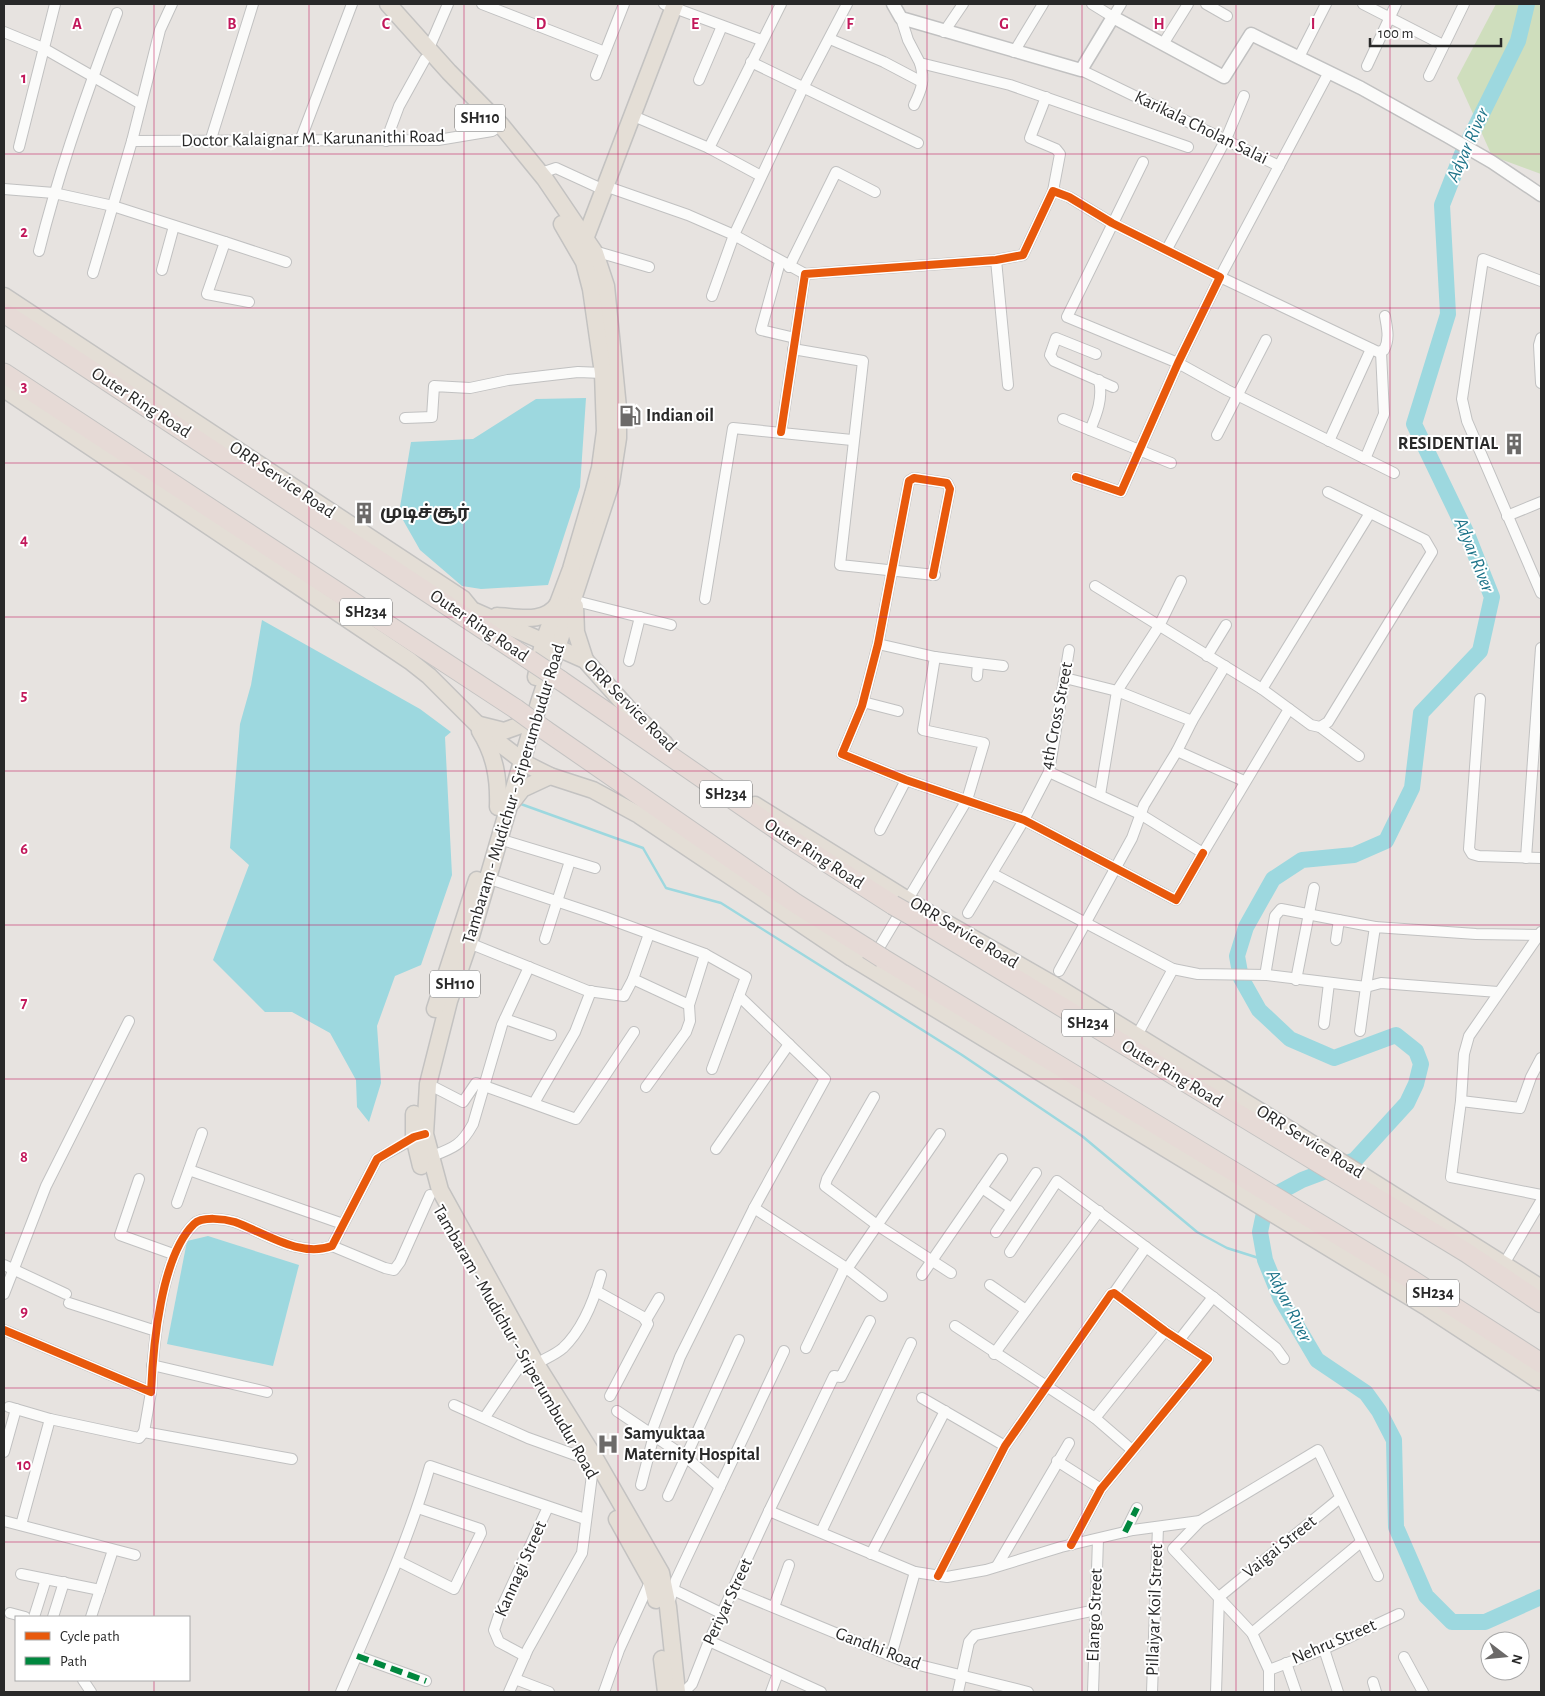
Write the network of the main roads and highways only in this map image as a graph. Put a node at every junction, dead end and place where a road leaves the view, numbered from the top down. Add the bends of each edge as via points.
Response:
1 (375, 4) edge
2 (388, 4) edge
3 (671, 5) edge
4 (427, 54) junction
5 (497, 128) junction
6 (579, 240) junction
7 (4, 296) edge
8 (4, 313) edge
9 (63, 335) junction
10 (4, 373) edge
11 (94, 373) junction
12 (4, 389) edge
13 (64, 429) junction
14 (116, 447) junction
15 (581, 577) junction
16 (558, 604) junction
17 (485, 615) junction
18 (550, 646) junction
19 (585, 660) junction
20 (518, 717) junction
21 (475, 722) junction
22 (517, 757) junction
23 (550, 776) junction
24 (502, 808) junction
25 (483, 877) junction
26 (904, 907) junction
27 (872, 958) junction
28 (420, 1135) junction
29 (1360, 1181) junction
30 (1285, 1212) junction
31 (1541, 1288) edge
32 (1541, 1303) edge
33 (530, 1362) junction
34 (1541, 1363) edge
35 (1517, 1366) junction
36 (1541, 1382) edge
37 (1541, 1393) edge
38 (666, 1692) edge
39 (677, 1692) edge

1 - 4 main road, Tambaram - Mudichur - Sriperumbudur Road / SH110
2 - 4 main road, Tambaram - Mudichur - Sriperumbudur Road / SH110
3 - 6 main road via 604,188
4 - 5 main road, Tambaram - Mudichur - Sriperumbudur Road / SH110
5 - 6 main road, Tambaram - Mudichur - Sriperumbudur Road / SH110
5 - 6 main road, Tambaram - Mudichur - Sriperumbudur Road / SH110 via 541,173
6 - 15 main road, Tambaram - Mudichur - Sriperumbudur Road / SH110 via 595,253 606,286 618,438 611,483
6 - 16 main road, Tambaram - Mudichur - Sriperumbudur Road / SH110 via 591,289 603,373 605,432 600,468
7 - 9 main road, ORR Service Road
8 - 11 highway, Outer Ring Road / SH234
9 - 11 highway
9 - 17 main road, ORR Service Road via 463,600 472,610
10 - 14 highway, SH234
11 - 26 highway, Outer Ring Road / SH234, bridge via 560,680 792,840
12 - 13 main road
13 - 14 highway
13 - 21 main road via 410,661
14 - 20 highway, SH234
15 - 18 main road, Tambaram - Mudichur - Sriperumbudur Road / SH110
15 - 19 main road via 576,602 576,632
16 - 17 main road via 548,614 532,618
16 - 18 main road, Tambaram - Mudichur - Sriperumbudur Road / SH110
17 - 18 main road, ORR Service Road
18 - 19 main road, ORR Service Road
18 - 20 main road, Tambaram - Mudichur - Sriperumbudur Road / SH110
18 - 22 main road, Tambaram - Mudichur - Sriperumbudur Road / SH110
19 - 26 main road, ORR Service Road via 644,725 670,748
20 - 21 main road via 514,729 496,730
20 - 22 main road, Tambaram - Mudichur - Sriperumbudur Road / SH110
20 - 27 highway, SH234, bridge via 545,730
21 - 22 main road
21 - 24 main road via 496,766
22 - 23 main road
22 - 24 main road, Tambaram - Mudichur - Sriperumbudur Road / SH110
23 - 24 main road via 522,789
23 - 27 main road via 593,790 639,815 803,927
24 - 25 main road, Tambaram - Mudichur - Sriperumbudur Road / SH110
24 - 25 main road, Tambaram - Mudichur - Sriperumbudur Road / SH110 via 499,839
25 - 28 main road, Tambaram - Mudichur - Sriperumbudur Road / SH110 via 469,943 449,1001 428,1084
25 - 28 main road, Tambaram - Mudichur - Sriperumbudur Road / SH110 via 456,939 426,1040 418,1083
26 - 29 highway, Outer Ring Road / SH234 via 1312,1160
26 - 29 main road, ORR Service Road via 1054,985 1332,1156
27 - 30 highway, SH234
28 - 33 main road, Tambaram - Mudichur - Sriperumbudur Road / SH110 via 440,1190
28 - 33 main road, Tambaram - Mudichur - Sriperumbudur Road / SH110 via 430,1194 505,1332
29 - 31 main road, ORR Service Road
29 - 32 highway, Outer Ring Road / SH234 via 1376,1198
30 - 34 highway, SH234 via 1323,1226
30 - 35 main road
33 - 38 main road, Tambaram - Mudichur - Sriperumbudur Road / SH110 via 651,1580
33 - 39 main road, Tambaram - Mudichur - Sriperumbudur Road / SH110 via 596,1460 661,1573
35 - 36 main road
35 - 37 main road

